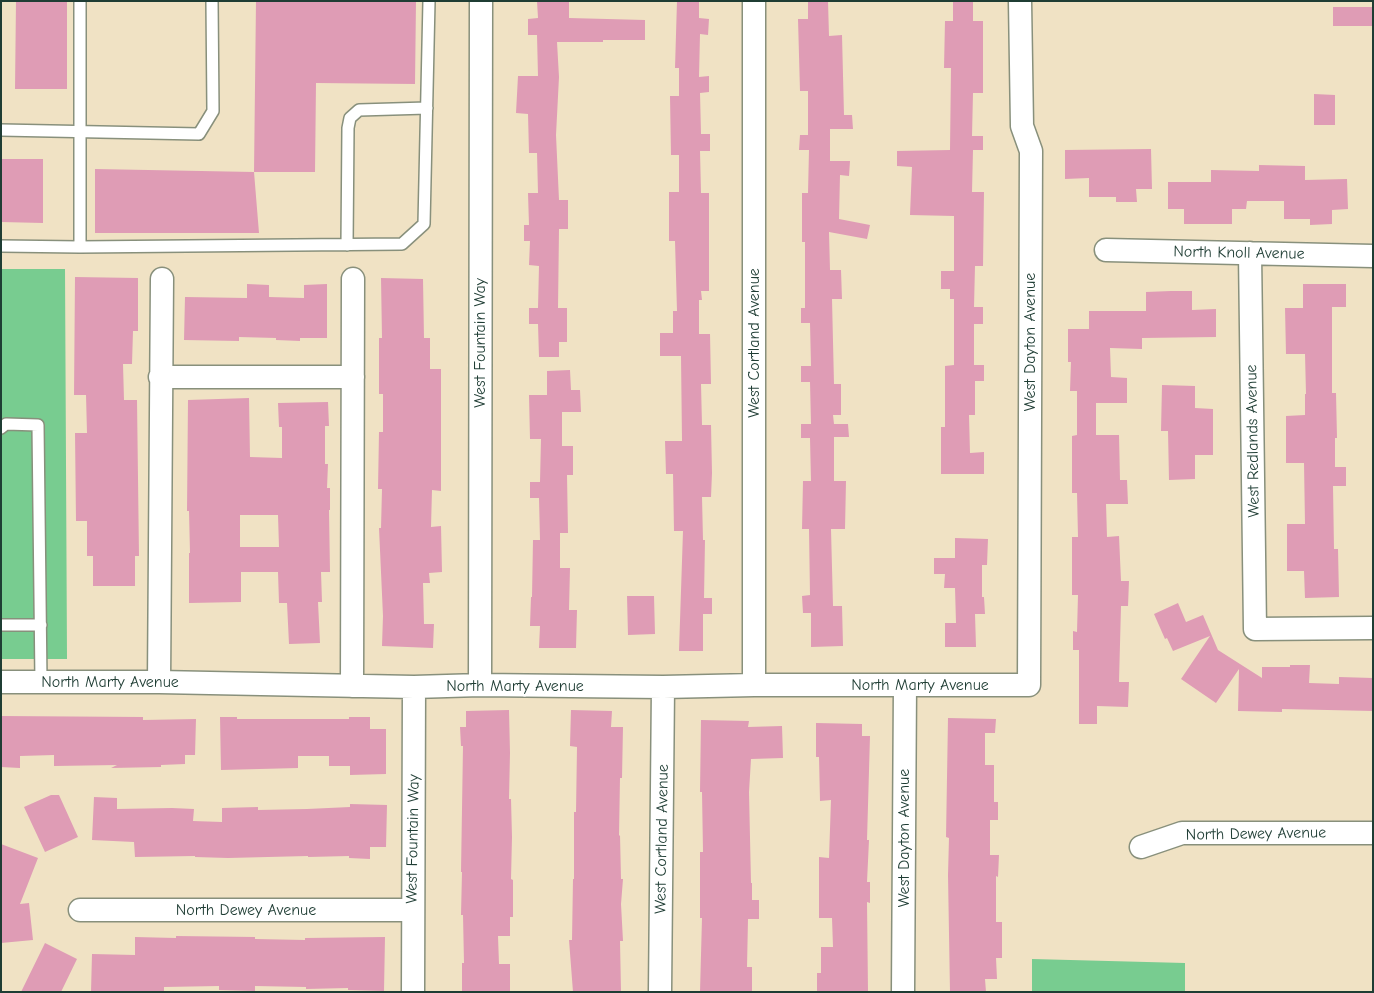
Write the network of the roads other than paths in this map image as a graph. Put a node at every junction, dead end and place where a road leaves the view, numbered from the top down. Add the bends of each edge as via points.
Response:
1 (80, 1) edge
2 (212, 1) edge
3 (429, 1) edge
4 (481, 1) edge
5 (754, 1) edge
6 (1020, 1) edge
7 (427, 108) junction
8 (1, 130) edge
9 (80, 132) junction
10 (347, 245) junction
11 (1, 246) edge
12 (80, 247) junction
13 (1106, 250) dead end
14 (1250, 253) junction
15 (1373, 256) edge
16 (162, 279) dead end
17 (353, 279) dead end
18 (160, 377) junction
19 (353, 377) junction
20 (1, 428) edge
21 (1, 625) edge
22 (40, 625) junction
23 (1373, 628) edge
24 (1, 682) edge
25 (41, 682) junction
26 (159, 682) junction
27 (480, 685) junction
28 (754, 685) junction
29 (904, 685) junction
30 (1029, 685) joint
31 (352, 686) junction
32 (414, 687) junction
33 (664, 687) junction
34 (1373, 833) edge
35 (1141, 847) dead end
36 (80, 910) dead end
37 (412, 910) junction
38 (413, 992) edge
39 (660, 992) edge
40 (903, 992) edge

1 - 9 lane
2 - 9 lane via 213,111 200,134
3 - 7 lane
4 - 27 street, West Fountain Way
5 - 28 street, West Cortland Avenue
6 - 30 street, West Dayton Avenue via 1022,126 1031,151
7 - 10 lane via 424,224 402,244
7 - 10 lane via 359,110 350,118
8 - 9 lane
9 - 12 lane
10 - 12 lane
11 - 12 lane
13 - 14 street, North Knoll Avenue
14 - 15 street, North Knoll Avenue
14 - 23 street, West Redlands Avenue via 1255,630
16 - 18 street
17 - 19 street
18 - 19 street
18 - 26 street
19 - 31 street
20 - 22 lane via 6,424 38,425
21 - 22 lane
22 - 25 lane
24 - 25 street, North Marty Avenue
25 - 26 street, North Marty Avenue
26 - 31 street, North Marty Avenue
27 - 32 street, North Marty Avenue
27 - 33 street, North Marty Avenue
28 - 29 street, North Marty Avenue
28 - 33 street, North Marty Avenue
29 - 30 street, North Marty Avenue
29 - 40 street, West Dayton Avenue
31 - 32 street, North Marty Avenue
32 - 37 street, West Fountain Way
33 - 39 street, West Cortland Avenue
34 - 35 street, North Dewey Avenue via 1182,833
36 - 37 street, North Dewey Avenue
37 - 38 street, West Fountain Way

